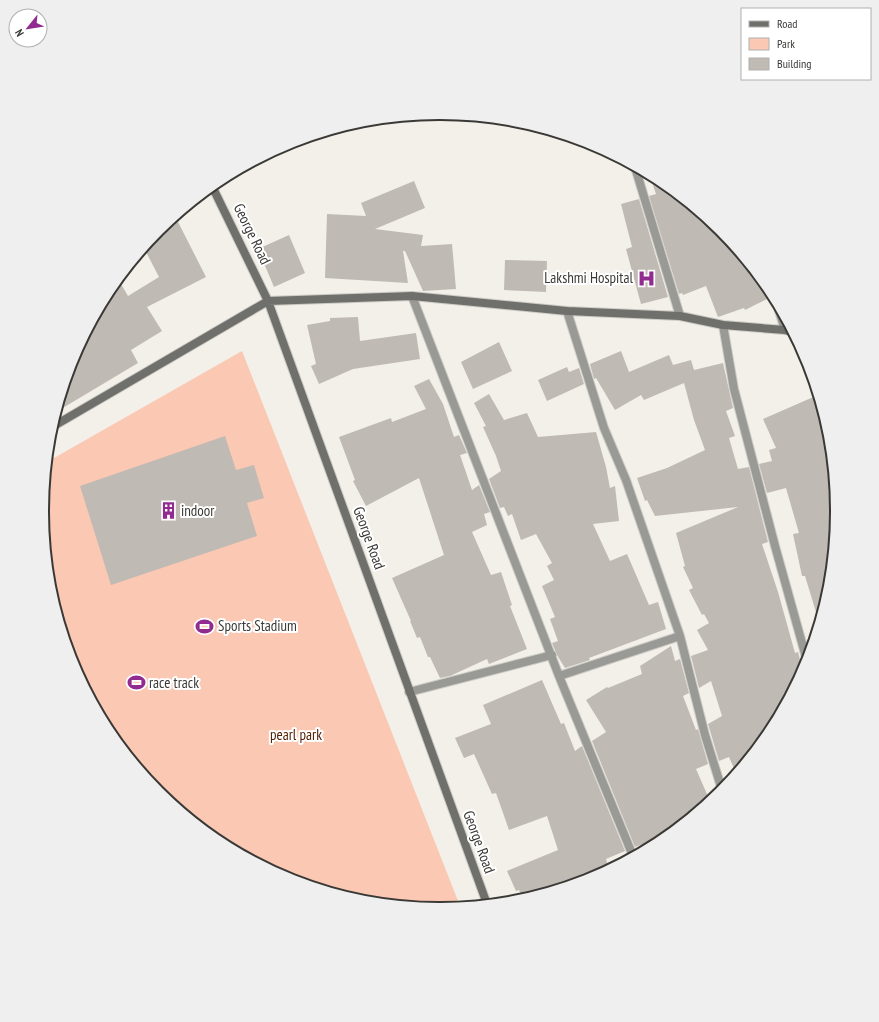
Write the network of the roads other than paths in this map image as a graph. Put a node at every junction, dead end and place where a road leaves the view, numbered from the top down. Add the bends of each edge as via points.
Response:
1 (637, 174) edge
2 (215, 192) edge
3 (412, 296) junction
4 (268, 301) junction
5 (567, 311) junction
6 (680, 316) junction
7 (723, 325) junction
8 (786, 331) edge
9 (59, 423) edge
10 (680, 636) junction
11 (804, 650) edge
12 (552, 655) junction
13 (560, 676) junction
14 (409, 692) junction
15 (720, 783) edge
16 (631, 851) edge
17 (485, 899) edge

1 - 6 street
2 - 4 main road, George Road
3 - 4 main road
3 - 5 main road
3 - 12 street
4 - 9 main road
4 - 14 main road, George Road
5 - 6 main road
5 - 10 street via 604,428 626,480
6 - 7 main road
7 - 8 main road
7 - 11 street via 734,389
10 - 13 street
10 - 15 street
12 - 13 street
12 - 14 street
13 - 16 street
14 - 17 main road, George Road

